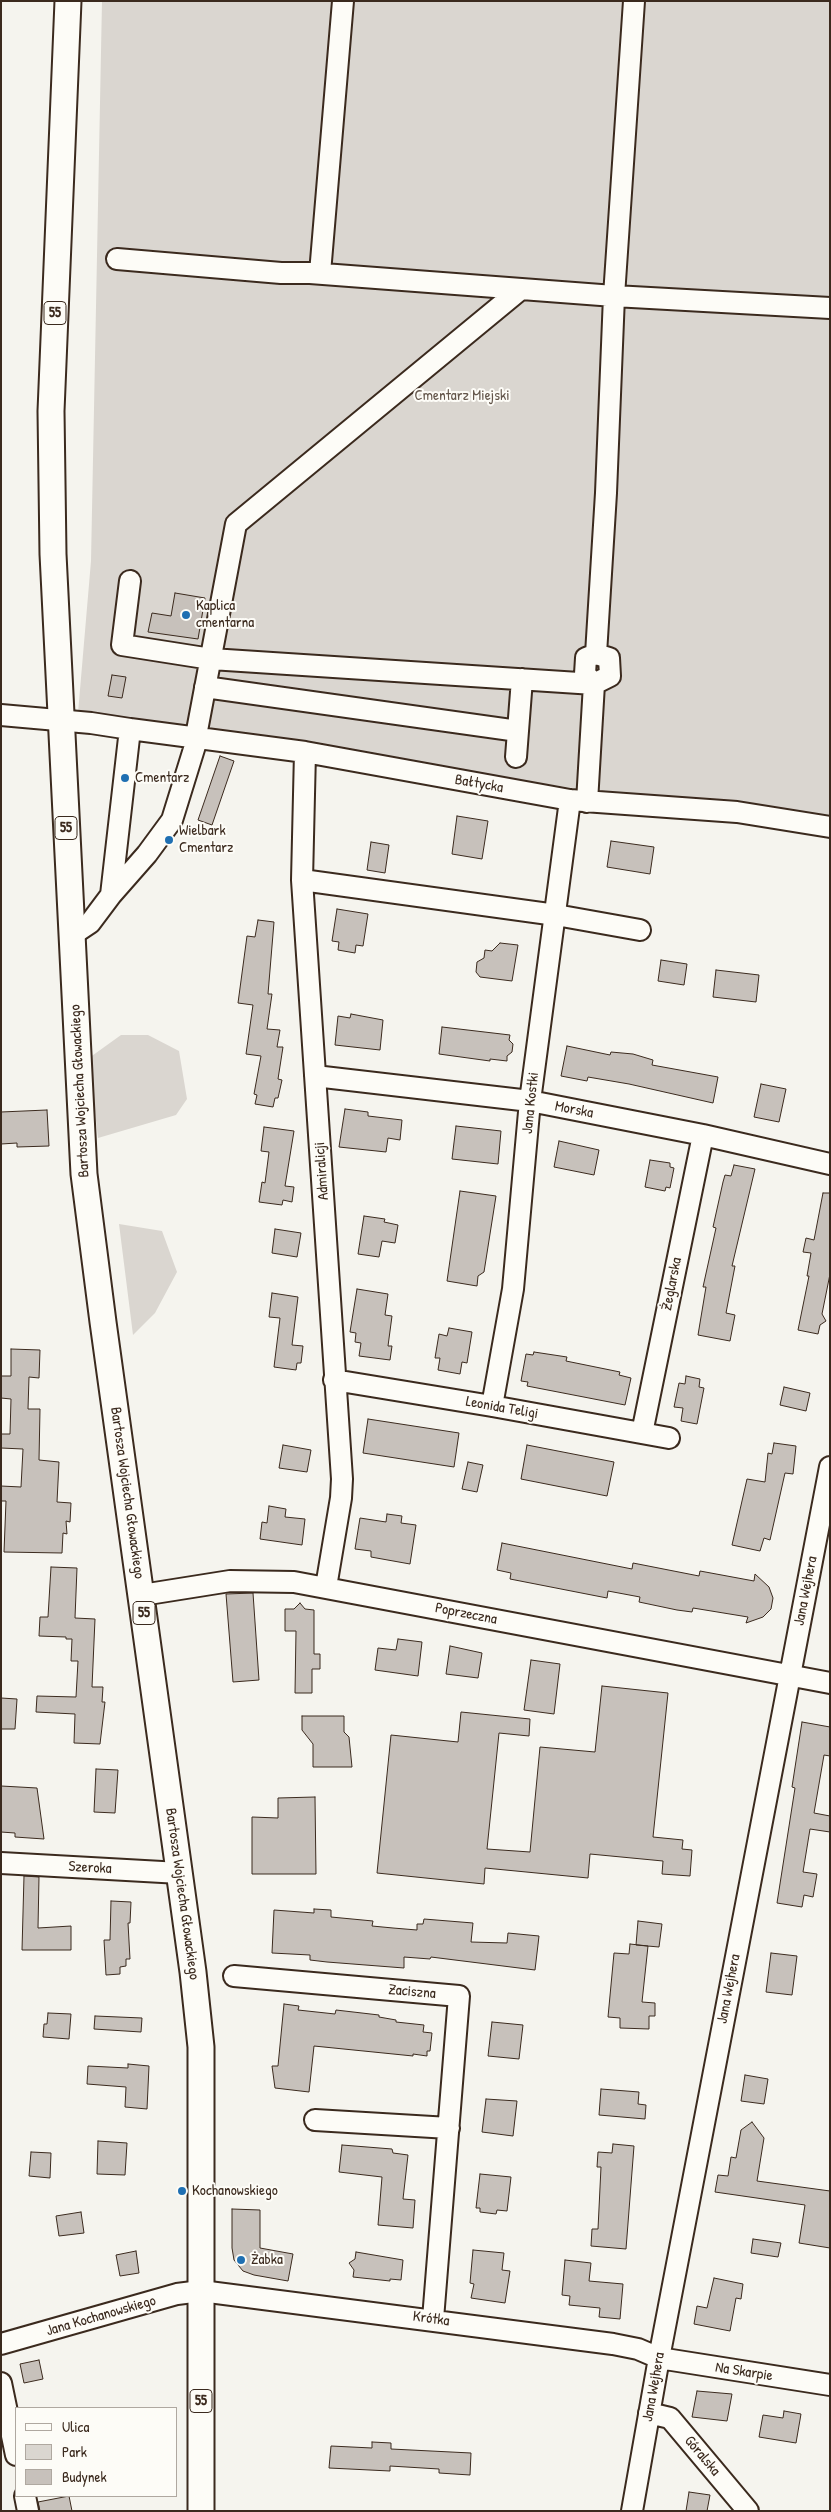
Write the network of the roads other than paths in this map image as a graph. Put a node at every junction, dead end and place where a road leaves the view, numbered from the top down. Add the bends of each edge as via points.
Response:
1 (68, 1) edge
2 (343, 1) edge
3 (634, 1) edge
4 (117, 259) dead end
5 (320, 273) junction
6 (522, 289) junction
7 (614, 296) junction
8 (830, 308) edge
9 (130, 581) dead end
10 (211, 658) junction
11 (522, 679) junction
12 (594, 684) junction
13 (206, 687) junction
14 (1, 714) edge
15 (60, 720) junction
16 (130, 729) junction
17 (518, 731) junction
18 (197, 736) junction
19 (305, 752) junction
20 (516, 757) dead end
21 (578, 801) junction
22 (830, 827) edge
23 (302, 880) junction
24 (111, 895) junction
25 (556, 915) junction
26 (640, 930) dead end
27 (72, 935) junction
28 (314, 1076) junction
29 (530, 1101) junction
30 (703, 1135) junction
31 (830, 1164) edge
32 (334, 1380) junction
33 (492, 1406) junction
34 (642, 1433) junction
35 (669, 1438) dead end
36 (830, 1468) edge
37 (326, 1587) junction
38 (142, 1595) junction
39 (789, 1675) junction
40 (830, 1683) edge
41 (1, 1863) edge
42 (180, 1873) junction
43 (234, 1976) dead end
44 (315, 2120) dead end
45 (449, 2128) junction
46 (201, 2291) junction
47 (433, 2319) junction
48 (1, 2344) edge
49 (659, 2358) junction
50 (1, 2384) edge
51 (830, 2385) edge
52 (649, 2413) junction
53 (15, 2451) edge
54 (25, 2497) edge
55 (28, 2511) edge
56 (201, 2511) edge
57 (632, 2511) edge
58 (748, 2511) edge

1 - 15 main road, Bartosza Wojciecha Głowackiego / 55 via 51,410
2 - 5 street
3 - 7 street
4 - 5 street via 282,273
5 - 6 street
6 - 7 street
6 - 10 street via 236,524
7 - 8 street
7 - 12 street via 607,486 596,654 586,658 585,674
9 - 10 street via 122,645
10 - 11 street
10 - 13 street
11 - 12 street
11 - 17 street
12 - 21 street, Jana Kostki
13 - 17 street
13 - 18 street
14 - 15 street, Bałtycka
15 - 16 street, Bałtycka
15 - 27 main road, Bartosza Wojciecha Głowackiego / 55
16 - 18 street, Bałtycka
16 - 24 street
17 - 20 street
18 - 19 street, Bałtycka
18 - 24 street via 172,820
19 - 21 street, Bałtycka
19 - 23 street, Admiralicji
21 - 22 street, Bałtycka via 737,812
21 - 25 street, Jana Kostki
23 - 25 street
23 - 28 street, Admiralicji
24 - 27 street via 90,923
25 - 26 street
25 - 29 street, Jana Kostki
27 - 38 main road, Bartosza Wojciecha Głowackiego / 55 via 84,1174
28 - 29 street, Morska
28 - 32 street, Admiralicji via 330,1276
29 - 30 street, Morska
29 - 33 street, Jana Kostki via 513,1289
30 - 31 street, Morska
30 - 34 street, Żeglarska
32 - 33 street, Leonida Teligi
32 - 37 street, Admiralicji via 342,1479
33 - 34 street, Leonida Teligi
34 - 35 street, Leonida Teligi
36 - 39 street, Jana Wejhera
37 - 38 street, Poprzeczna via 244,1580
37 - 39 street, Poprzeczna
38 - 42 main road, Bartosza Wojciecha Głowackiego / 55
39 - 40 street
39 - 49 street, Jana Wejhera
41 - 42 street, Szeroka
42 - 46 main road, Bartosza Wojciecha Głowackiego / 55 via 201,2047
43 - 45 street, Zaciszna via 459,1996
44 - 45 street
45 - 47 street, Zaciszna
46 - 47 street, Krótka
46 - 48 street, Jana Kochanowskiego via 166,2297
46 - 56 main road, Bartosza Wojciecha Głowackiego / 55
47 - 49 street, Krótka via 613,2344
49 - 51 street, Na Skarpie
49 - 52 street, Jana Wejhera
50 - 53 street
52 - 57 street, Jana Wejhera
52 - 58 street, Góralska via 670,2418
54 - 55 street

